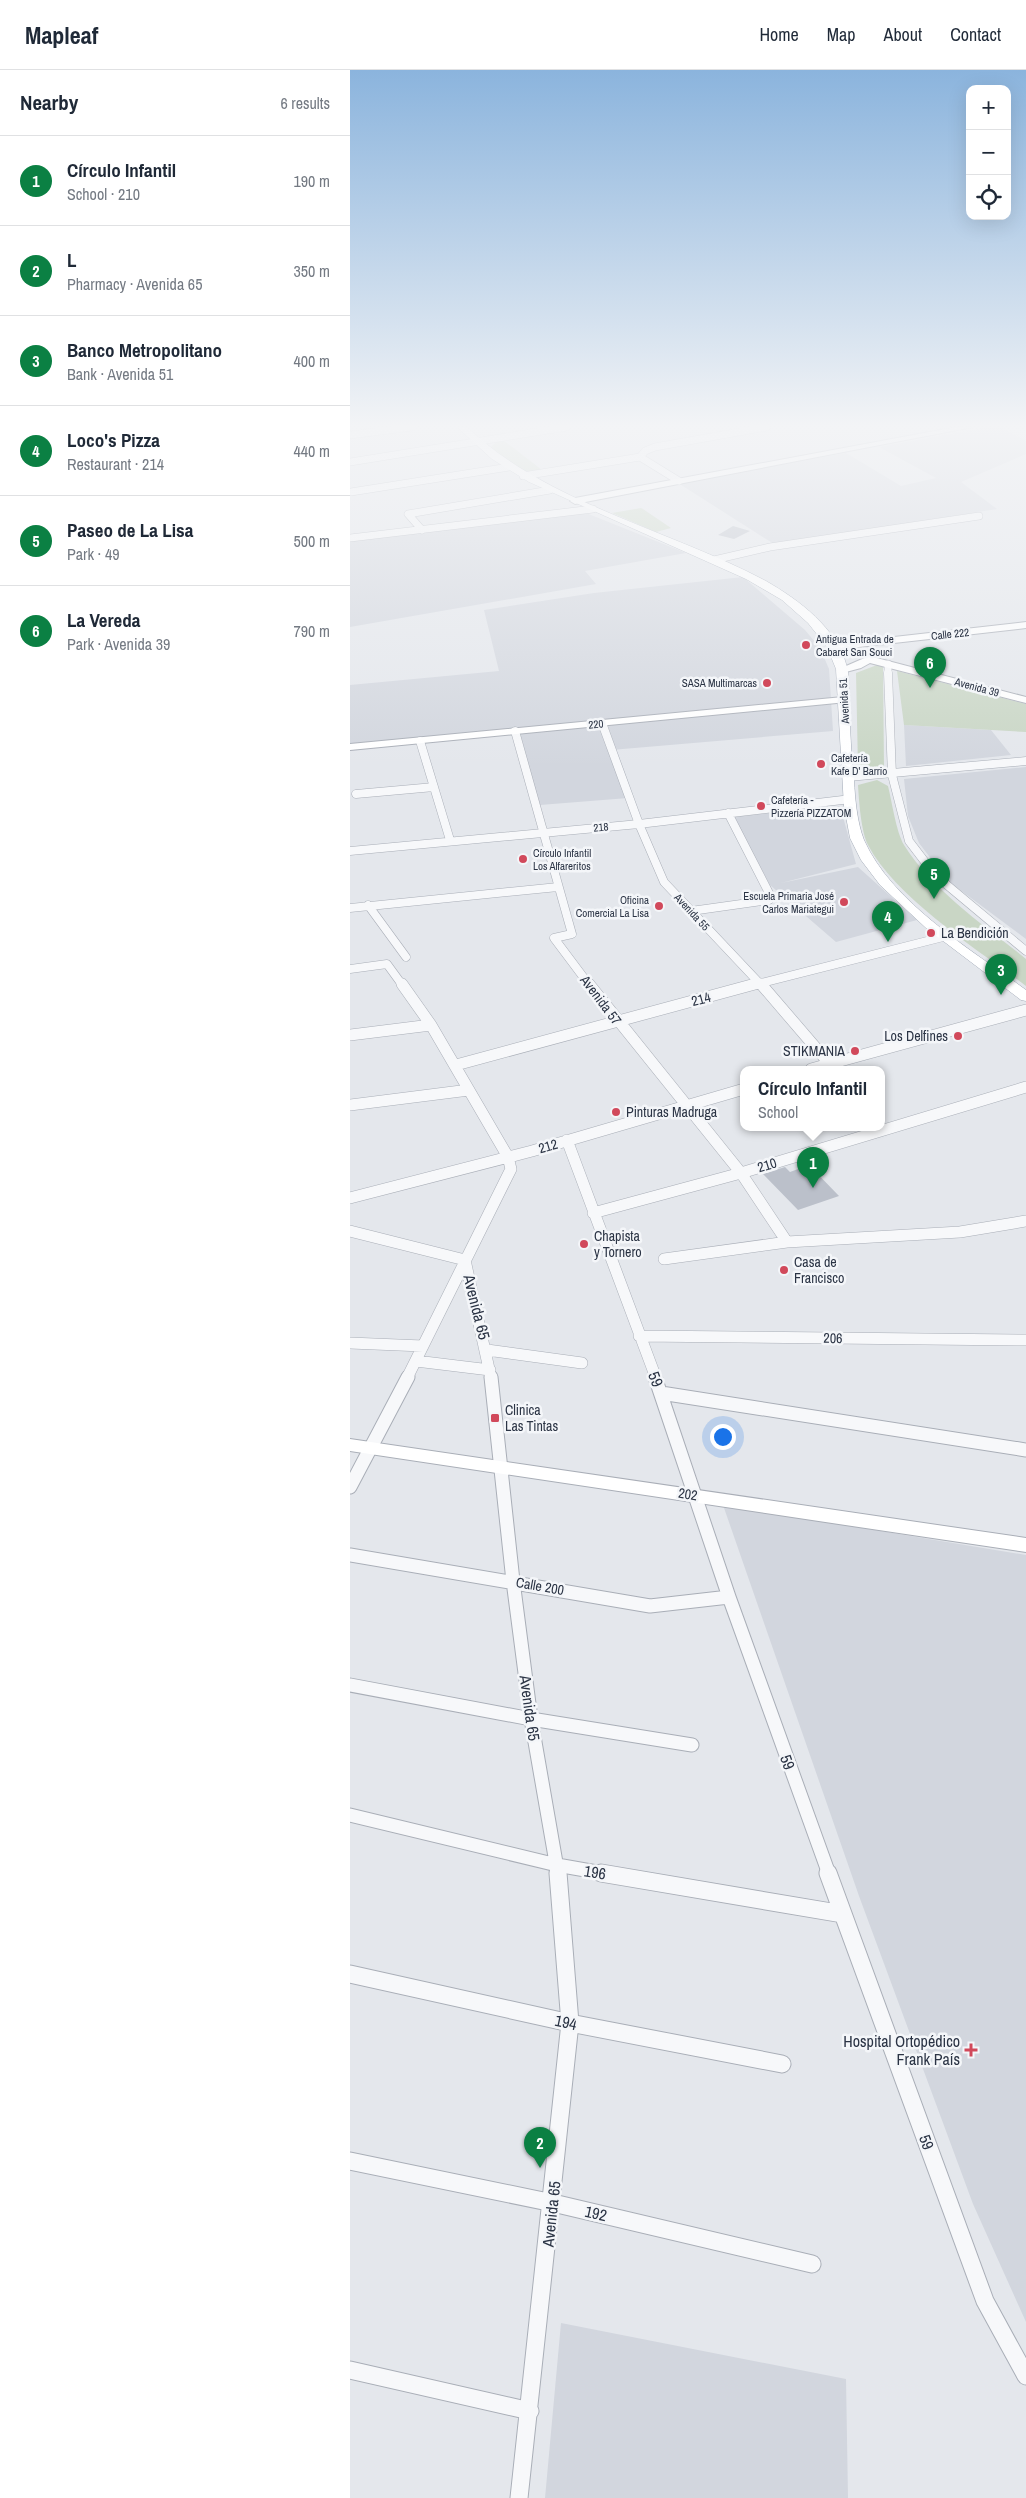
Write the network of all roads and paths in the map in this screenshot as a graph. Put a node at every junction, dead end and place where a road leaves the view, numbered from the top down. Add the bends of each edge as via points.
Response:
1 (668, 540) edge
2 (815, 540) edge
3 (714, 560) junction
4 (1026, 625) edge
5 (874, 642) junction
6 (846, 645) junction
7 (832, 647) junction
8 (867, 656) junction
9 (888, 664) junction
10 (842, 670) junction
11 (843, 700) junction
12 (1026, 700) edge
13 (602, 723) junction
14 (515, 731) junction
15 (420, 741) junction
16 (350, 747) edge
17 (1026, 761) edge
18 (848, 777) junction
19 (892, 778) junction
20 (434, 787) junction
21 (356, 794) dead end
22 (851, 799) junction
23 (728, 813) junction
24 (639, 824) junction
25 (542, 832) junction
26 (450, 840) junction
27 (350, 851) edge
28 (558, 887) junction
29 (368, 906) junction
30 (350, 908) edge
31 (691, 911) junction
32 (947, 936) junction
33 (1026, 951) edge
34 (406, 957) dead end
35 (350, 969) edge
36 (760, 983) junction
37 (1026, 997) edge
38 (1026, 1010) edge
39 (617, 1022) junction
40 (431, 1025) junction
41 (350, 1035) edge
42 (456, 1065) junction
43 (830, 1066) edge
44 (834, 1066) edge
45 (1026, 1087) edge
46 (469, 1090) junction
47 (740, 1090) edge
48 (350, 1106) edge
49 (686, 1106) junction
50 (885, 1126) edge
51 (869, 1131) edge
52 (567, 1140) junction
53 (508, 1157) junction
54 (741, 1173) junction
55 (350, 1198) edge
56 (593, 1214) junction
57 (1026, 1221) edge
58 (350, 1231) edge
59 (787, 1242) junction
60 (664, 1258) dead end
61 (465, 1260) junction
62 (639, 1336) junction
63 (1026, 1340) edge
64 (350, 1343) edge
65 (423, 1346) junction
66 (487, 1350) junction
67 (416, 1361) junction
68 (582, 1363) dead end
69 (490, 1370) junction
70 (661, 1393) junction
71 (350, 1445) edge
72 (371, 1446) junction
73 (1026, 1450) edge
74 (501, 1466) junction
75 (350, 1487) edge
76 (696, 1496) junction
77 (1026, 1545) edge
78 (350, 1556) edge
79 (513, 1581) junction
80 (729, 1597) junction
81 (350, 1685) edge
82 (531, 1719) junction
83 (692, 1744) dead end
84 (350, 1814) edge
85 (557, 1865) junction
86 (843, 1914) junction
87 (350, 1974) edge
88 (570, 2023) junction
89 (782, 2064) dead end
90 (350, 2161) edge
91 (553, 2203) junction
92 (812, 2264) dead end
93 (350, 2370) edge
94 (1026, 2376) edge
95 (530, 2411) junction
96 (519, 2498) edge

1 - 3 main road, Avenida 51
2 - 3 street
3 - 7 main road, Avenida 51 via 786,598 807,615
4 - 5 street, Calle 222
5 - 6 street, Calle 222
5 - 8 street
6 - 7 street, Calle 222
6 - 8 street, Avenida 39
7 - 10 main road, Avenida 51
8 - 9 street, Avenida 39
8 - 10 main road via 857,666
9 - 12 street, Avenida 39
9 - 19 street
10 - 11 main road, Avenida 51
11 - 13 street, 220
11 - 18 main road, Avenida 51
13 - 14 street, 220
13 - 24 street, Avenida 55
14 - 15 street, 220
14 - 25 street, Avenida 57
15 - 16 street, 220
15 - 20 street
17 - 19 street
18 - 19 street
18 - 22 main road, Avenida 51
19 - 33 street via 909,841 935,875
20 - 21 street
20 - 26 street
22 - 23 street, 218
22 - 32 main road, Avenida 51 via 857,838 871,865 891,891
23 - 24 street, 218
23 - 31 street via 769,893 769,900
24 - 25 street, 218
24 - 31 street, Avenida 55 via 664,882
25 - 26 street, 218
25 - 28 street, Avenida 57
26 - 27 street, 218
28 - 29 street
28 - 39 street, Avenida 57 via 572,934 554,938
29 - 30 street
29 - 34 street
31 - 36 street, Avenida 55
32 - 36 street, 214
32 - 37 main road, Avenida 51
35 - 40 street via 386,964
36 - 39 street, 214
36 - 43 street, Avenida 55
38 - 44 street
39 - 42 street, 214
39 - 49 street, Avenida 57
40 - 41 street
40 - 42 street
42 - 46 street
45 - 50 street, 210
46 - 48 street
46 - 53 street
47 - 49 street, 212
49 - 52 street, 212
49 - 54 street, Avenida 57
51 - 54 street, 210
52 - 53 street, 212
52 - 56 street, 59
53 - 55 street, 212
53 - 61 street, Avenida 65 via 511,1169
54 - 56 street, 210
54 - 59 street, Avenida 57
56 - 62 street, 59
57 - 59 street via 960,1232
58 - 61 street
59 - 60 street
61 - 65 street
61 - 66 street, Avenida 65
62 - 63 street, 206
62 - 70 street, 59
64 - 65 street
65 - 67 street
66 - 68 street
66 - 69 street, Avenida 65
67 - 69 street
67 - 72 street
69 - 74 street, Avenida 65
70 - 73 street
70 - 76 street, 59
71 - 72 street, 202
72 - 74 street, 202
72 - 75 street
74 - 76 street, 202
74 - 79 street, Avenida 65
76 - 77 street, 202
76 - 80 street, 59
78 - 79 street, Calle 200
79 - 80 street, Calle 200 via 650,1606
79 - 82 street, Avenida 65
80 - 86 street, 59
81 - 82 street
82 - 83 street
82 - 85 street, Avenida 65
84 - 85 street, 196
85 - 86 street, 196
85 - 88 street, Avenida 65
86 - 94 street, 59 via 985,2301
87 - 88 street, 194
88 - 89 street, 194
88 - 91 street, Avenida 65
90 - 91 street, 192
91 - 92 street, 192
91 - 95 street, Avenida 65
93 - 95 street
95 - 96 street, Avenida 65

